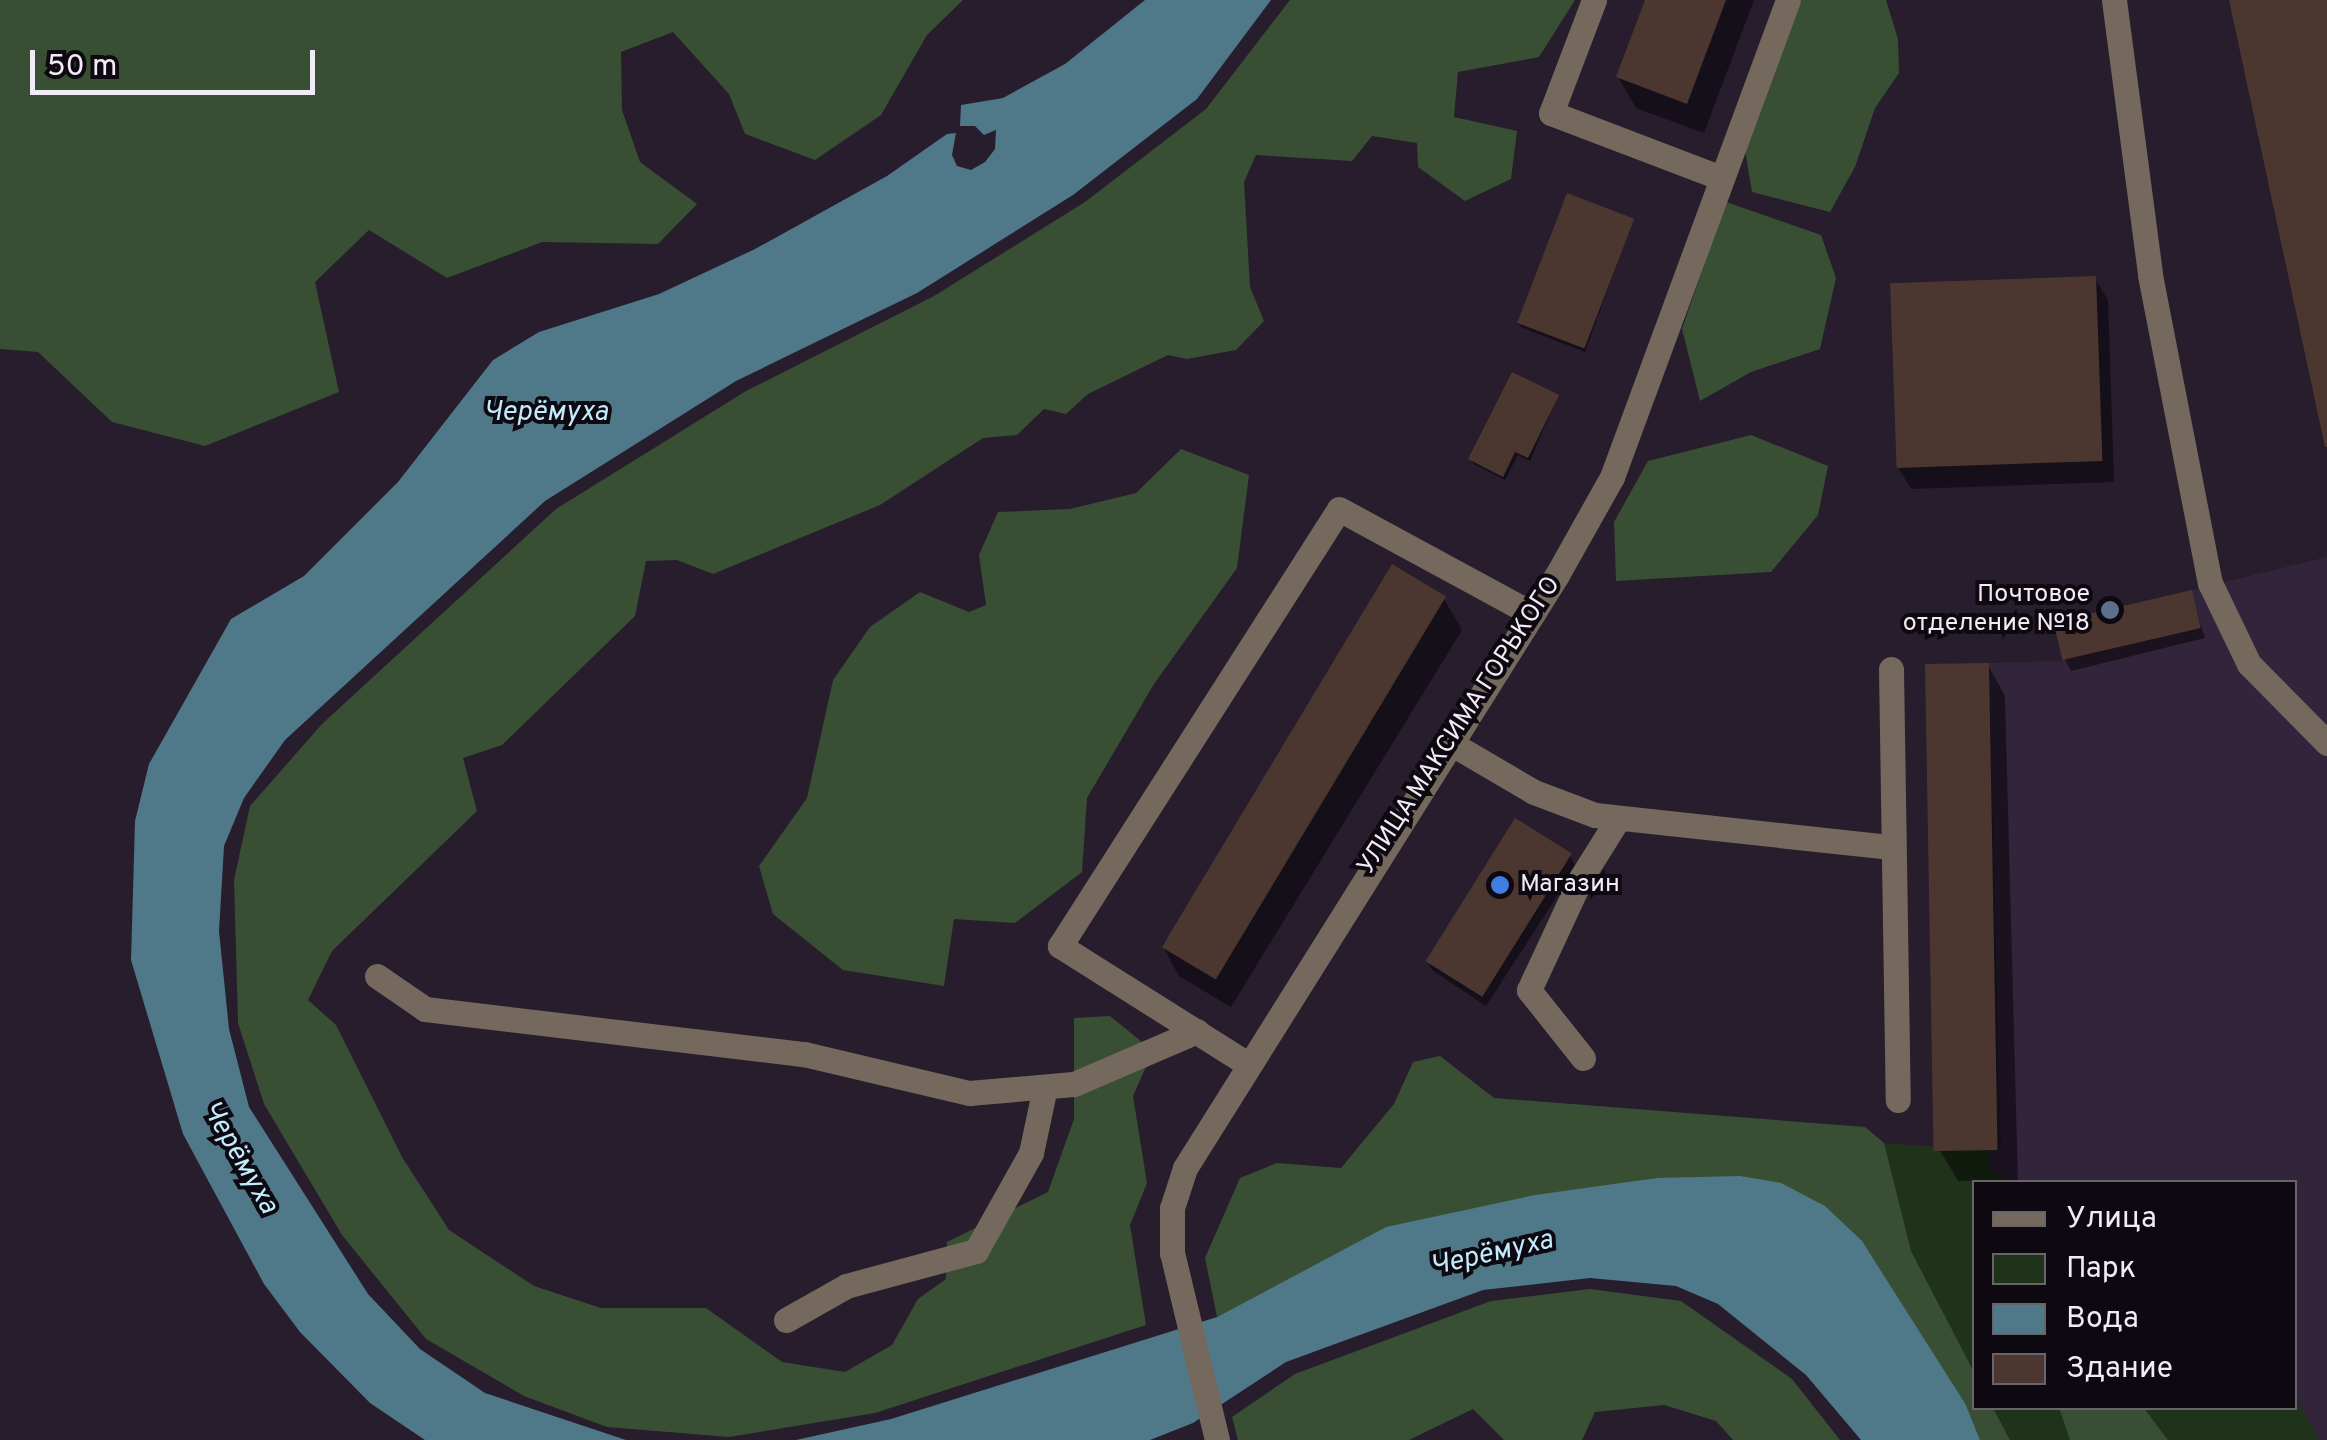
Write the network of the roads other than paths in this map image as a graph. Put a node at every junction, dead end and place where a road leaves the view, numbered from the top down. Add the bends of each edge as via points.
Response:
1 (1594, 0) edge
2 (1788, 0) edge
3 (2114, 0) edge
4 (1721, 178) junction
5 (1532, 614) junction
6 (1891, 669) dead end
7 (1447, 741) junction
8 (2327, 743) edge
9 (1618, 819) junction
10 (1891, 848) junction
11 (378, 976) dead end
12 (1197, 1032) junction
13 (1583, 1058) dead end
14 (1246, 1062) junction
15 (1044, 1087) junction
16 (1898, 1100) dead end
17 (786, 1320) dead end
18 (1217, 1440) edge

1 - 4 street via 1550,114
2 - 4 street, УЛИЦА МАКСИМА ГОРЬКОГО
3 - 8 street via 2150,275 2210,583 2249,664
4 - 5 street, УЛИЦА МАКСИМА ГОРЬКОГО via 1635,424 1583,532
5 - 7 street, УЛИЦА МАКСИМА ГОРЬКОГО
5 - 12 street via 1339,509 1060,946
6 - 10 street
7 - 9 street via 1534,792
7 - 14 street, УЛИЦА МАКСИМА ГОРЬКОГО
9 - 10 street
9 - 13 street via 1581,878 1528,990
10 - 16 street
11 - 15 street via 424,1009 804,1054 968,1093
12 - 14 street
12 - 15 street via 1074,1084
14 - 18 street, УЛИЦА МАКСИМА ГОРЬКОГО via 1177,1188 1172,1253
15 - 17 street via 1032,1153 976,1250 846,1286

